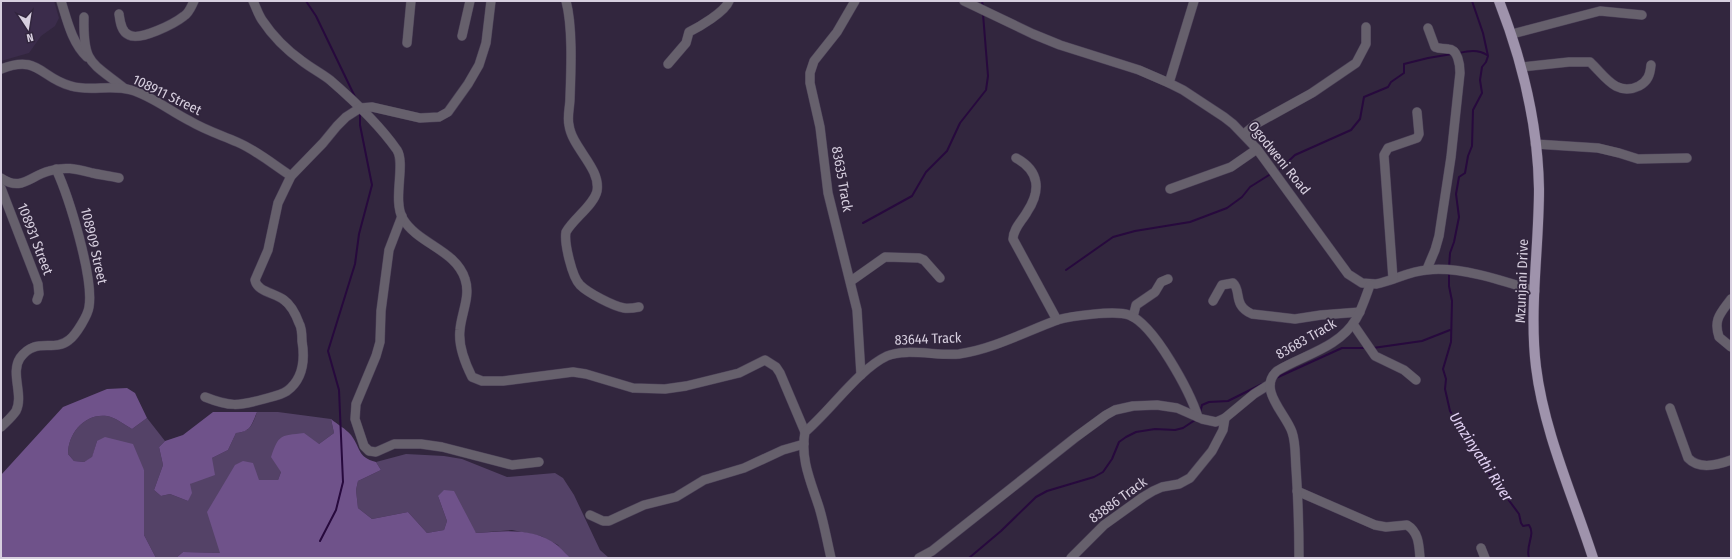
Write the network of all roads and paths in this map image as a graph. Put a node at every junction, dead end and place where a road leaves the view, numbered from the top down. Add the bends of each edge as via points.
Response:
1 (61, 1) edge
2 (194, 1) edge
3 (253, 1) edge
4 (411, 1) edge
5 (470, 1) edge
6 (491, 1) edge
7 (566, 1) edge
8 (729, 1) edge
9 (855, 1) edge
10 (964, 1) edge
11 (1194, 1) edge
12 (1499, 1) edge
13 (119, 14) dead end
14 (1642, 15) dead end
15 (84, 17) dead end
16 (1366, 27) dead end
17 (1428, 28) dead end
18 (1512, 34) junction
19 (462, 36) dead end
20 (407, 43) dead end
21 (89, 59) junction
22 (668, 64) dead end
23 (1650, 65) dead end
24 (1520, 67) junction
25 (1, 69) edge
26 (1169, 83) junction
27 (124, 88) junction
28 (360, 108) junction
29 (1417, 112) dead end
30 (1244, 134) junction
31 (1535, 144) junction
32 (1257, 149) junction
33 (1016, 158) dead end
34 (1687, 158) dead end
35 (56, 169) junction
36 (291, 176) junction
37 (1, 178) edge
38 (119, 178) dead end
39 (1, 188) edge
40 (1170, 189) dead end
41 (402, 216) junction
42 (1427, 270) junction
43 (940, 278) dead end
44 (1168, 279) dead end
45 (1393, 279) junction
46 (851, 281) junction
47 (1370, 285) junction
48 (1535, 291) junction
49 (37, 300) dead end
50 (1731, 300) edge
51 (1213, 301) dead end
52 (639, 308) dead end
53 (1360, 312) junction
54 (1133, 317) junction
55 (1056, 320) junction
56 (1353, 324) junction
57 (1731, 347) edge
58 (861, 375) junction
59 (1416, 380) dead end
60 (1270, 384) junction
61 (205, 398) dead end
62 (1670, 408) dead end
63 (1198, 417) junction
64 (1225, 418) junction
65 (1, 426) edge
66 (805, 432) junction
67 (804, 444) junction
68 (1731, 460) edge
69 (540, 462) dead end
70 (1297, 491) junction
71 (590, 515) dead end
72 (1481, 548) dead end
73 (932, 554) edge
74 (831, 558) edge
75 (918, 558) edge
76 (1071, 558) edge
77 (1299, 558) edge
78 (1420, 558) edge
79 (1485, 558) edge
80 (1593, 558) edge

1 - 21 street via 73,37
2 - 13 street via 183,17 150,34 134,37 123,30
3 - 28 street via 262,20 281,42
4 - 20 street
5 - 19 street
6 - 28 street via 486,43 479,65 461,94 443,116 420,118 372,107
7 - 52 street via 569,20 569,126 597,183 593,199 566,232 571,265 578,281 586,289 622,307
8 - 22 street via 726,6 688,33 686,43
9 - 46 street, 83635 Track via 837,32 814,61 810,73 828,193
10 - 26 street, Ogodweni Road via 1054,42 1139,70
11 - 26 street
12 - 18 main road, Mzunjani Drive
14 - 18 street via 1600,11
15 - 21 street via 84,41
16 - 30 street via 1366,44 1356,63 1256,124
17 - 42 street via 1435,47 1449,48 1454,52 1459,61 1460,73 1439,236
18 - 24 main road, Mzunjani Drive
21 - 27 street
23 - 24 street via 1648,79 1639,86 1625,90 1614,86 1590,62
24 - 31 main road, Mzunjani Drive
25 - 27 street, 108911 Street via 23,63 37,67 68,86
26 - 30 street, Ogodweni Road via 1224,117
27 - 36 street, 108911 Street via 149,98 210,132 238,142
28 - 36 street via 346,117
28 - 41 street via 399,154 398,196
29 - 45 street via 1417,138 1388,148 1384,155
30 - 32 street, Ogodweni Road
31 - 34 street via 1598,148 1638,159
31 - 48 main road, Mzunjani Drive via 1538,188
32 - 40 street via 1231,167
32 - 47 street, Ogodweni Road via 1348,274
33 - 55 street via 1025,162 1036,184 1034,201 1014,232 1013,239
35 - 37 street via 24,183 10,183
35 - 38 street via 78,169
35 - 65 street, 108909 Street via 72,211 83,256 90,292 89,309 69,340 60,345 33,347 19,359 16,372 17,408 14,415
36 - 61 street via 278,203 268,250 255,280 260,288 284,300 297,318 304,353 301,372 286,392 250,403 231,405
39 - 49 street, 108931 Street via 38,284
41 - 66 street via 421,237 452,260 463,274 467,289 460,337 472,377 482,381 503,381 573,372 633,388 665,389 739,373 765,360 780,373
41 - 69 street via 389,250 381,311 380,342 356,404 355,419 364,446 369,451 376,452 394,444 421,444 442,447 512,466
42 - 45 street
42 - 48 street via 1437,269 1490,277
43 - 46 street via 924,260 890,257 880,260
44 - 54 street via 1161,282 1155,292 1136,305
45 - 47 street
46 - 58 street, 83635 Track via 857,310
47 - 53 street, 83683 Track
48 - 80 main road, Mzunjani Drive via 1534,344 1541,395 1557,452
50 - 57 street via 1716,322 1719,337
51 - 53 street via 1222,286 1233,282 1241,306 1252,314 1296,319
53 - 56 street, 83683 Track
54 - 55 street, 83644 Track via 1122,314 1078,315
54 - 63 street via 1144,325 1165,354 1190,395
55 - 58 street, 83644 Track via 968,352 890,355
56 - 59 street via 1375,356 1404,370
56 - 60 street, 83683 Track via 1336,340 1277,371
58 - 66 street, 83644 Track
60 - 64 street
60 - 70 street via 1278,409 1292,431
62 - 68 street via 1691,461 1711,466
63 - 64 street via 1212,422
63 - 73 street via 1177,408 1157,405 1133,406 1106,415
64 - 76 street, 83886 Track via 1223,430 1212,451 1190,478 1179,484 1153,490 1104,526
66 - 67 street
67 - 71 street via 783,450 744,468 704,480 676,497 644,505 609,521
67 - 74 street via 804,465 819,508
70 - 77 street
70 - 78 street via 1375,525 1407,525 1414,531 1418,541
72 - 79 street
73 - 75 street

